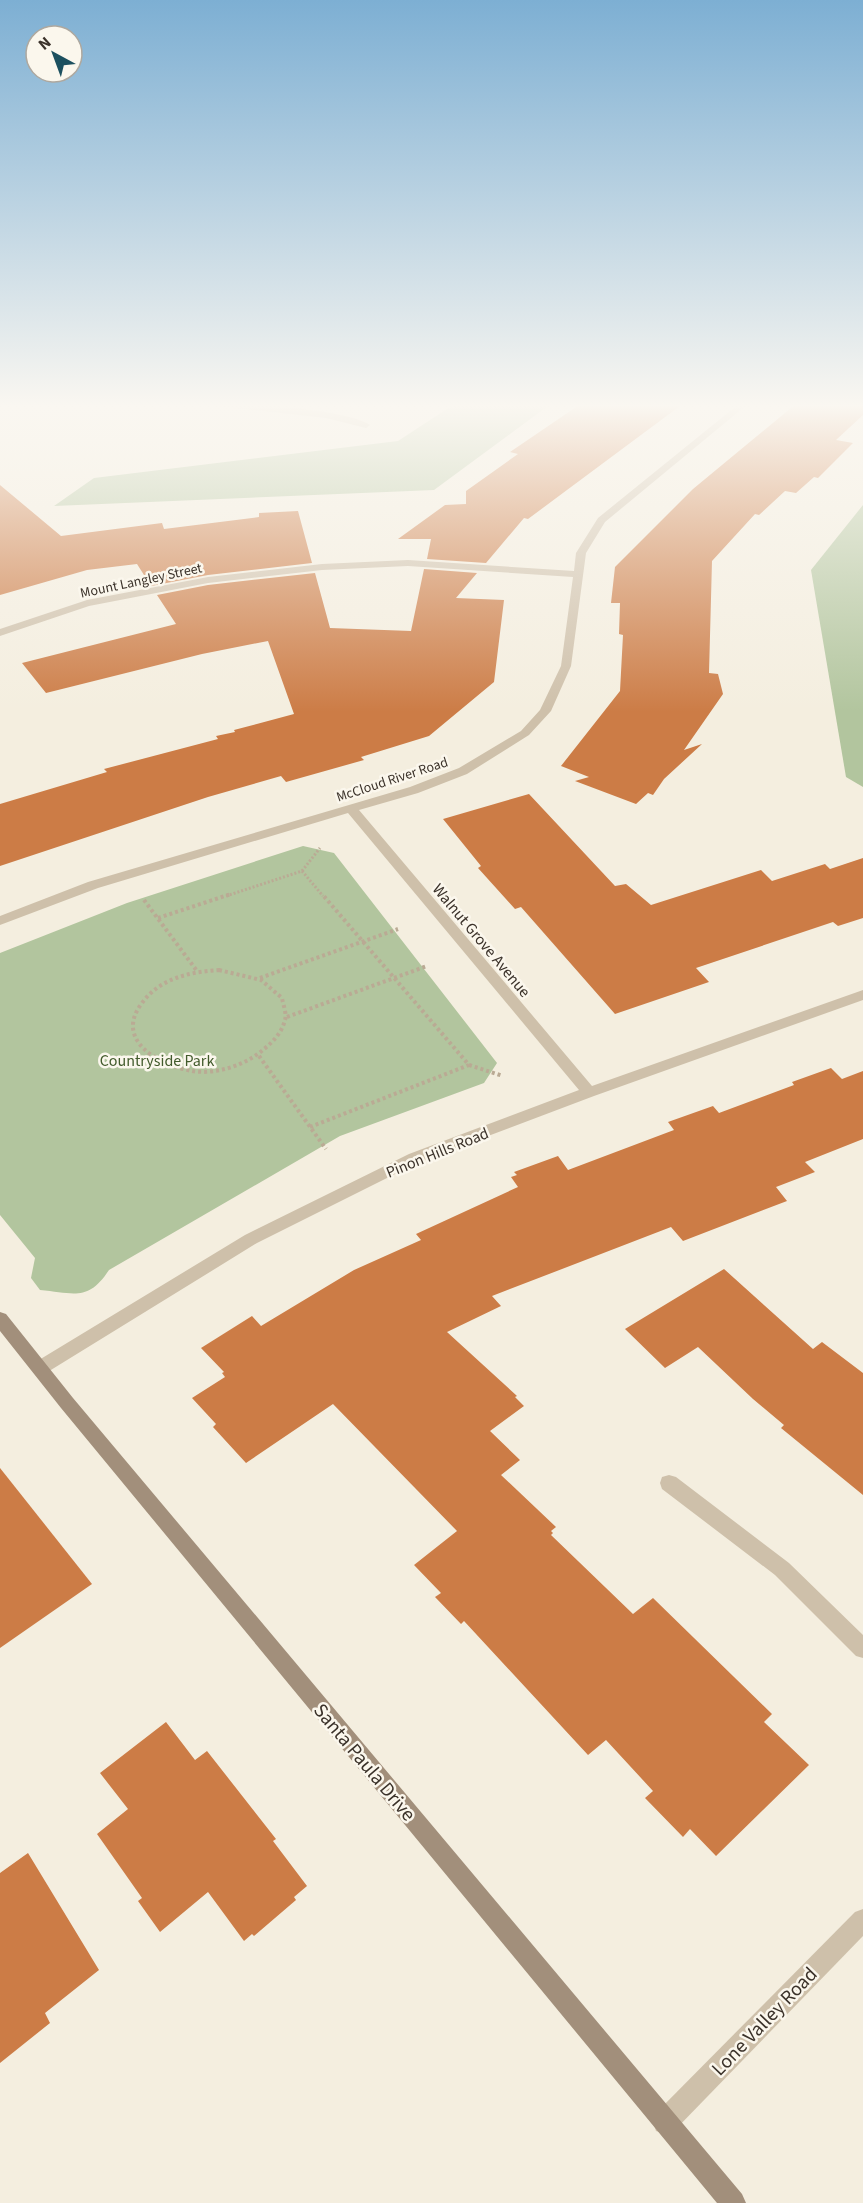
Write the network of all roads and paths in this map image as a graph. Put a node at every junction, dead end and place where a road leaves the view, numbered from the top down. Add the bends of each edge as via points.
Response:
1 (618, 506) edge
2 (579, 574) junction
3 (0, 633) edge
4 (351, 809) junction
5 (325, 842) dead end
6 (302, 871) junction
7 (142, 897) dead end
8 (158, 918) junction
9 (0, 921) edge
10 (398, 929) dead end
11 (363, 941) junction
12 (427, 966) dead end
13 (197, 971) junction
14 (260, 978) junction
15 (394, 978) junction
16 (863, 995) edge
17 (287, 1017) junction
18 (259, 1056) junction
19 (469, 1065) junction
20 (503, 1076) dead end
21 (589, 1092) junction
22 (310, 1127) junction
23 (326, 1149) dead end
24 (0, 1319) edge
25 (39, 1368) junction
26 (669, 1483) dead end
27 (863, 1649) edge
28 (863, 1920) edge
29 (665, 2122) junction
30 (733, 2203) edge

1 - 2 street, McCloud River Road via 601,520 581,553
2 - 3 street, Mount Langley Street via 408,563 322,567 208,580 87,603
2 - 4 street, McCloud River Road via 566,666 545,711 525,733 463,771
4 - 9 street, McCloud River Road via 93,885
4 - 21 street, Walnut Grove Avenue
5 - 6 path
6 - 8 path
6 - 11 path
7 - 8 path
8 - 13 path
10 - 11 path
11 - 14 path
11 - 15 path
12 - 15 path
13 - 14 path via 219,969
13 - 18 path via 156,987 142,1000 134,1014 132,1030 138,1044 168,1066 190,1070 214,1070
14 - 17 path via 280,995
15 - 17 path
15 - 19 path
16 - 21 street, Pinon Hills Road
17 - 18 path via 283,1031
18 - 22 path
19 - 20 path
19 - 22 path
21 - 25 street, Pinon Hills Road via 414,1158 251,1239
22 - 23 path
24 - 25 street, Santa Paula Drive
25 - 29 street, Santa Paula Drive
26 - 27 street via 782,1569
28 - 29 street, Lone Valley Road
29 - 30 street, Santa Paula Drive

